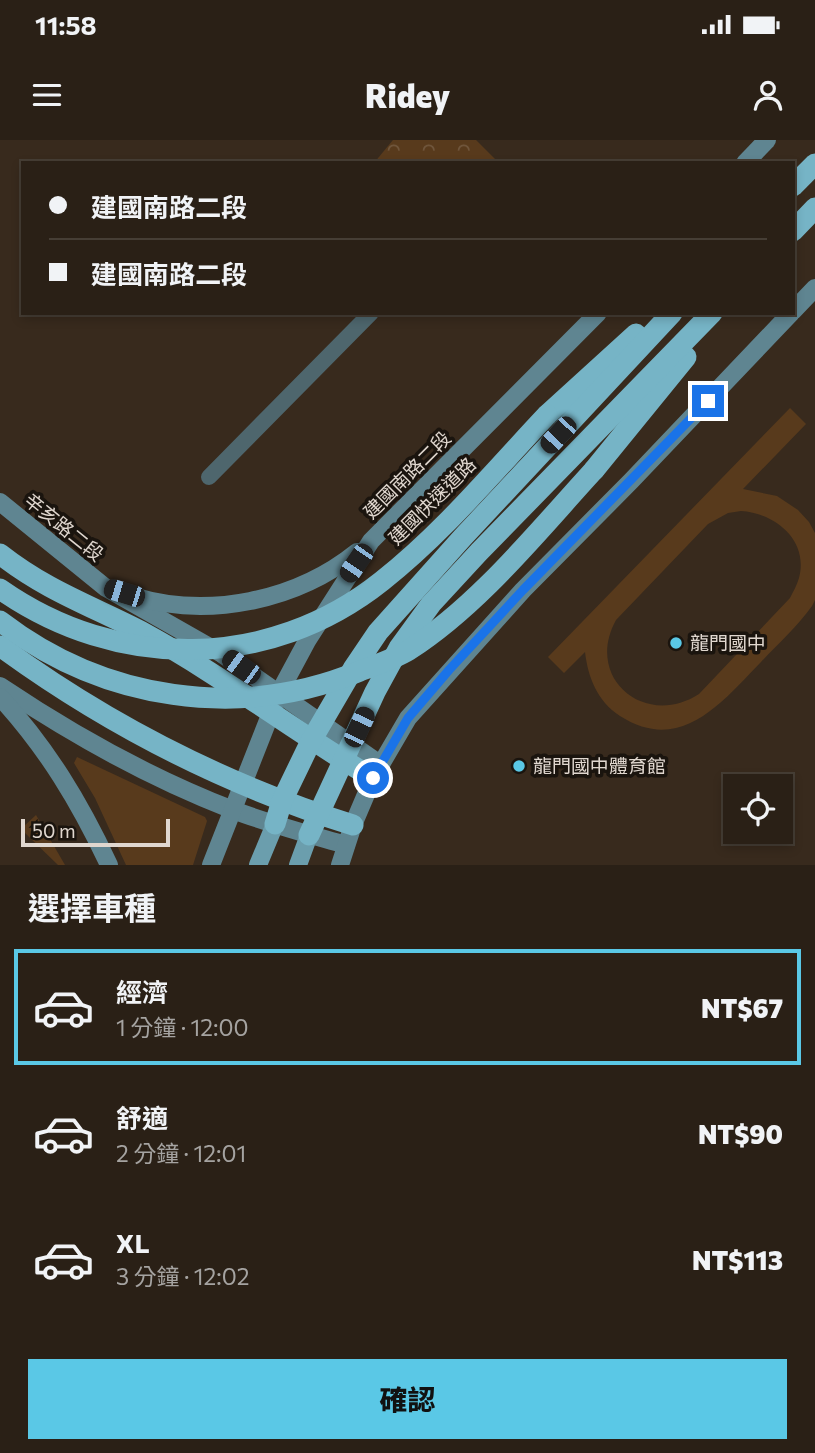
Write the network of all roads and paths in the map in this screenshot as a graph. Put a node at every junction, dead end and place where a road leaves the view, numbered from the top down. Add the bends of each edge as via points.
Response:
1 (767, 140) edge
2 (747, 161) edge
3 (815, 164) edge
4 (795, 184) edge
5 (815, 208) edge
6 (795, 229) edge
7 (815, 288) edge
8 (795, 309) edge
9 (369, 315) edge
10 (596, 315) edge
11 (656, 315) edge
12 (670, 315) edge
13 (720, 315) edge
14 (789, 315) edge
15 (707, 318) edge
16 (209, 477) dead end
17 (0, 502) edge
18 (371, 541) junction
19 (0, 554) edge
20 (106, 588) junction
21 (0, 589) edge
22 (0, 621) edge
23 (0, 646) edge
24 (0, 686) edge
25 (0, 697) edge
26 (275, 705) junction
27 (316, 733) junction
28 (347, 753) junction
29 (377, 771) junction
30 (242, 785) junction
31 (282, 801) junction
32 (232, 809) junction
33 (319, 815) junction
34 (275, 824) junction
35 (309, 835) junction
36 (349, 835) junction
37 (109, 865) edge
38 (211, 865) edge
39 (258, 865) edge
40 (298, 865) edge
41 (340, 865) edge

1 - 2 street
3 - 4 highway
5 - 6 highway
7 - 8 street
9 - 16 street
10 - 18 street, 建國南路二段
11 - 21 highway, 建國快速道路, bridge via 547,415 440,529 382,582 301,629 231,647 190,651 148,647 78,630
12 - 27 highway via 378,632
13 - 22 highway, bridge via 594,470 468,604 407,651 376,665 336,681 284,693 201,698 145,691 77,668
14 - 29 street via 449,670 408,718
15 - 28 highway via 431,604 399,648
17 - 20 street, 辛亥路二段
18 - 20 street via 319,577 279,594 236,604 192,606 149,601
18 - 26 street, 建國南路二段 via 307,641
19 - 26 highway via 60,594
20 - 26 street, 辛亥路二段 via 222,654
23 - 30 highway via 131,731
24 - 32 street via 129,763
25 - 37 street via 53,762 86,815
26 - 27 highway
26 - 30 street, 建國南路二段
27 - 28 highway
27 - 31 highway
28 - 29 highway
28 - 33 highway
29 - 36 street
30 - 31 highway
30 - 32 street, 建國南路二段
31 - 33 highway
31 - 34 highway
32 - 34 street
32 - 38 street
33 - 35 highway
33 - 36 highway
34 - 35 street
34 - 39 main road
35 - 36 street
35 - 40 main road
36 - 41 street

